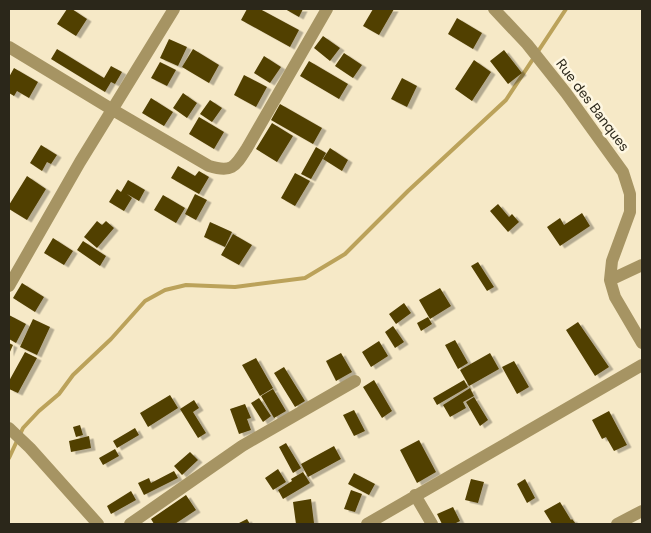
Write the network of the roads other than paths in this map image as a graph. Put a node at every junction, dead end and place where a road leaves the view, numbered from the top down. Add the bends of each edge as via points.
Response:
1 (174, 9) edge
2 (327, 9) edge
3 (494, 9) edge
4 (9, 47) edge
5 (113, 110) junction
6 (642, 265) edge
7 (610, 280) junction
8 (9, 286) edge
9 (642, 344) edge
10 (642, 366) edge
11 (355, 381) dead end
12 (9, 428) edge
13 (414, 495) junction
14 (642, 511) edge
15 (98, 524) edge
16 (130, 524) edge
17 (367, 524) edge
18 (432, 524) edge
19 (617, 524) edge

1 - 5 street
2 - 5 street via 247,148 232,168 225,170 209,166
3 - 7 street, Rue des Banques via 527,44 623,172 630,194 630,212 612,262
4 - 5 street
5 - 8 street
6 - 7 street
7 - 9 street via 615,297
10 - 13 street
11 - 16 street via 242,446
12 - 15 street
13 - 17 street
13 - 18 street
14 - 19 street

